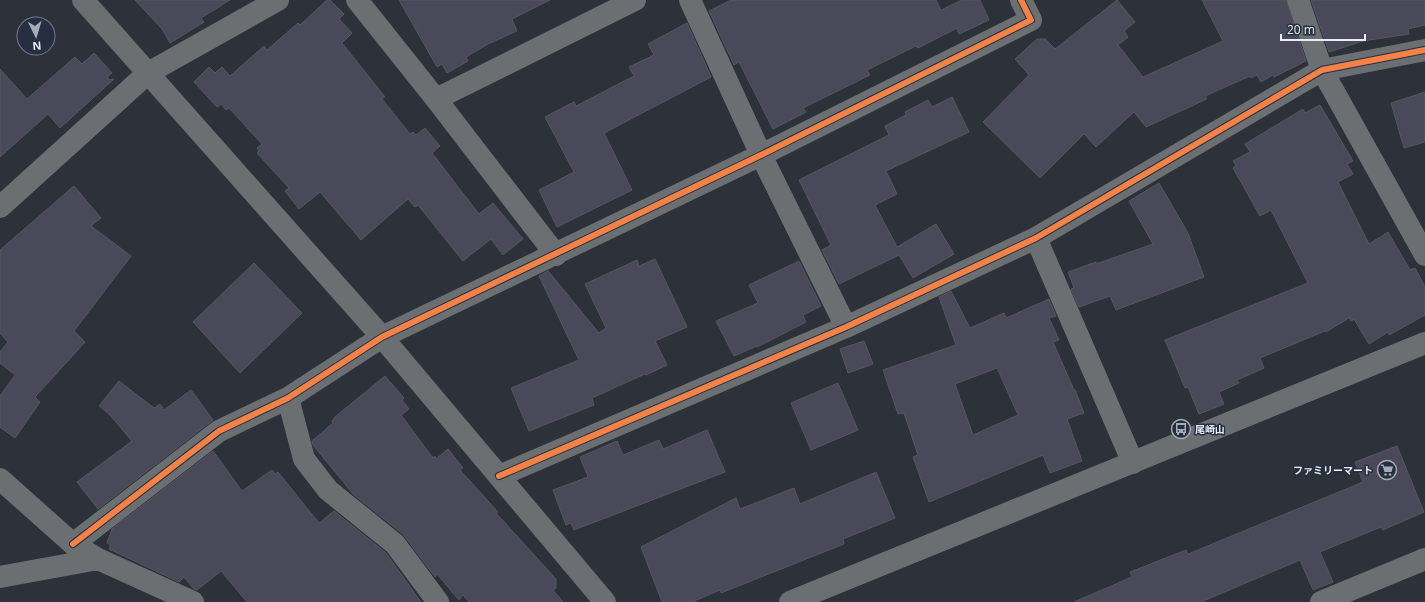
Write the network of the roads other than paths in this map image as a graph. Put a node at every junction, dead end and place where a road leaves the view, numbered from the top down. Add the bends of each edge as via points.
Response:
1 (83, 0) edge
2 (278, 0) edge
3 (357, 0) edge
4 (635, 0) edge
5 (690, 0) edge
6 (1021, 0) edge
7 (1298, 0) edge
8 (1425, 50) edge
9 (1322, 70) junction
10 (148, 73) junction
11 (436, 99) junction
12 (761, 155) junction
13 (0, 207) edge
14 (1036, 238) junction
15 (556, 255) junction
16 (1425, 255) edge
17 (846, 327) junction
18 (382, 337) junction
19 (1425, 344) edge
20 (288, 398) junction
21 (1133, 463) junction
22 (499, 476) junction
23 (0, 479) edge
24 (72, 544) junction
25 (98, 559) junction
26 (1425, 559) edge
27 (0, 578) edge
28 (193, 602) edge
29 (438, 602) edge
30 (605, 602) edge
31 (790, 602) edge
32 (1321, 602) edge

1 - 10 street
2 - 10 street
3 - 11 street
4 - 11 street
5 - 12 street
6 - 12 street via 1031,20
7 - 9 street
8 - 9 street
9 - 14 street
9 - 16 street
10 - 13 street
10 - 18 street
11 - 15 street
12 - 15 street
12 - 17 street
14 - 17 street
14 - 21 street
15 - 18 street
17 - 22 street
18 - 20 street
18 - 22 street
19 - 21 street
20 - 24 street via 219,431
20 - 29 street via 304,459 328,490 395,544
21 - 31 street
22 - 30 street
23 - 24 street
24 - 25 street
25 - 27 street
25 - 28 street
26 - 32 street

